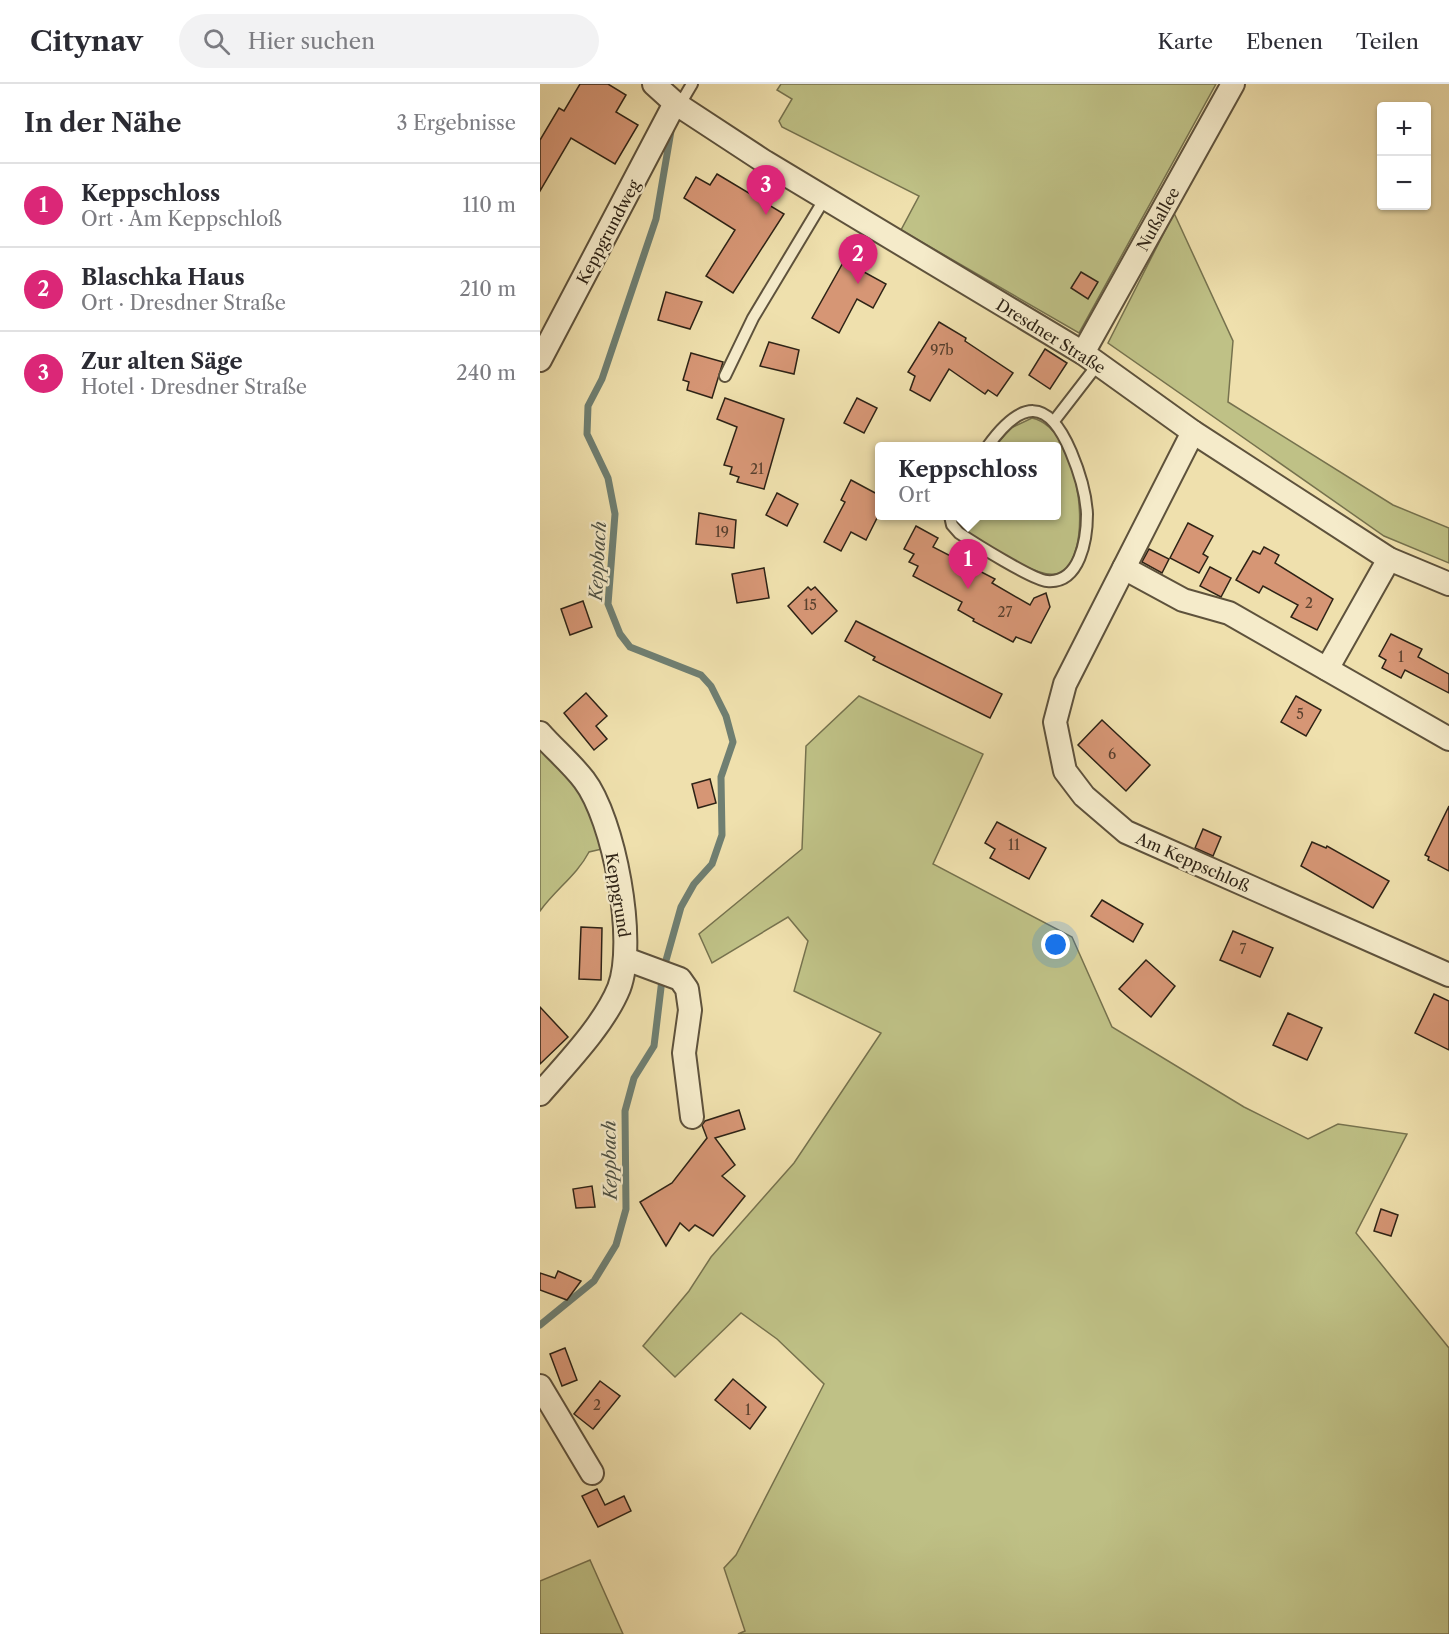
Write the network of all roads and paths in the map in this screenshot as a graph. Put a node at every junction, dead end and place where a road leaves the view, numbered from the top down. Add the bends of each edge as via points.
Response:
1 (654, 84) edge
2 (692, 84) edge
3 (1233, 84) edge
4 (677, 104) junction
5 (825, 198) junction
6 (1091, 359) junction
7 (540, 360) edge
8 (725, 376) dead end
9 (1054, 421) junction
10 (1193, 432) junction
11 (992, 442) edge
12 (951, 520) edge
13 (1389, 559) junction
14 (1124, 568) junction
15 (1449, 584) edge
16 (1327, 669) junction
17 (540, 733) edge
18 (1449, 739) edge
19 (634, 963) junction
20 (1449, 975) edge
21 (540, 1094) edge
22 (692, 1117) dead end
23 (540, 1386) edge
24 (592, 1473) dead end

1 - 4 street, Dresdner Straße
2 - 4 lane
3 - 6 street, Nußallee
4 - 5 street, Dresdner Straße
4 - 7 street, Keppgrundweg
5 - 6 street, Dresdner Straße
5 - 8 lane via 753,318
6 - 9 lane
6 - 10 street, Dresdner Straße
9 - 11 lane via 1044,412 1020,415 1005,424
9 - 12 lane via 1078,466 1087,514 1083,543 1072,572 1053,581 1034,577 959,533
10 - 13 street, Dresdner Straße
10 - 14 street, Am Keppschloß
13 - 15 street, Dresdner Straße
13 - 16 street
14 - 16 street via 1183,600 1229,613
14 - 20 street, Am Keppschloß via 1065,684 1055,722 1065,771 1084,796 1126,832
16 - 18 street
17 - 19 street, Keppgrund via 585,781 604,825 620,882
19 - 21 street, Keppgrund via 576,1053
19 - 22 street via 680,979 687,989 690,1010 684,1053
23 - 24 street

